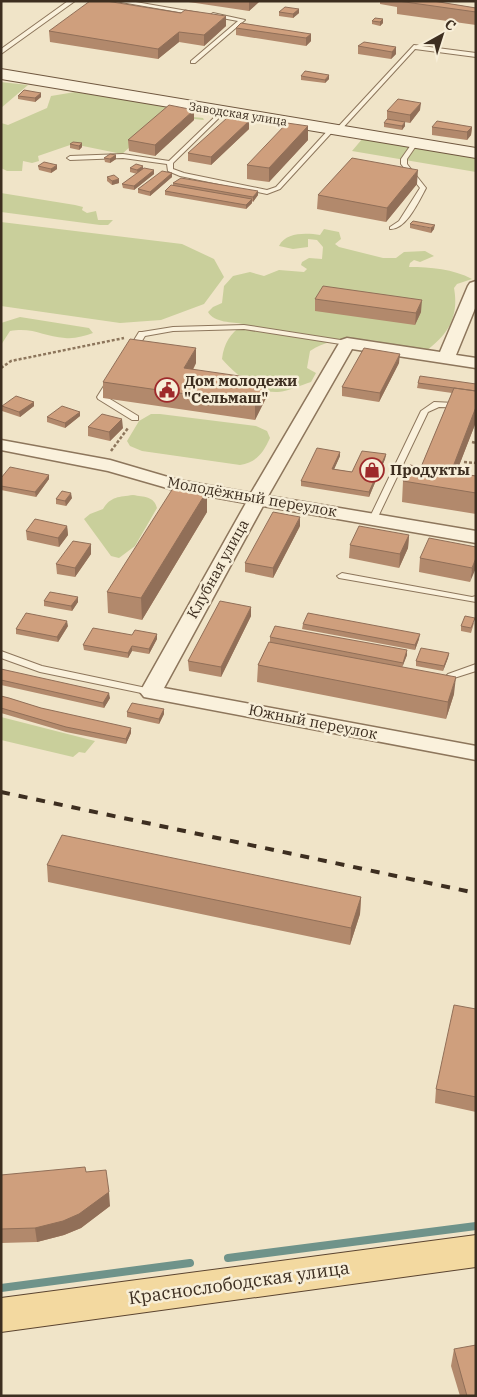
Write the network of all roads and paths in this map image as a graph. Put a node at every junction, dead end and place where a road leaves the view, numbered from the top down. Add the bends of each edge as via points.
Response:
1 (72, 1) edge
2 (118, 1) edge
3 (1, 52) edge
4 (476, 55) edge
5 (193, 62) dead end
6 (1, 74) edge
7 (223, 111) junction
8 (335, 130) junction
9 (416, 143) junction
10 (476, 153) edge
11 (70, 158) dead end
12 (170, 163) junction
13 (392, 228) dead end
14 (474, 293) edge
15 (142, 334) junction
16 (347, 343) junction
17 (128, 355) edge
18 (446, 358) junction
19 (476, 363) edge
20 (1, 368) edge
21 (117, 372) edge
22 (476, 406) edge
23 (135, 418) joint
24 (1, 445) edge
25 (100, 462) junction
26 (464, 462) edge
27 (476, 464) edge
28 (257, 499) junction
29 (374, 519) junction
30 (476, 538) edge
31 (342, 576) dead end
32 (476, 599) edge
33 (1, 654) edge
34 (476, 667) edge
35 (430, 684) edge
36 (151, 692) junction
37 (476, 753) edge
38 (476, 1251) edge
39 (1, 1315) edge

1 - 3 lane
2 - 5 lane via 242,20
4 - 8 lane via 414,47
6 - 7 street, Заводская улица
7 - 8 street, Заводская улица
7 - 12 lane
8 - 9 street, Заводская улица
8 - 12 lane via 278,188 267,192 182,175 170,170
9 - 10 street, Заводская улица
9 - 13 lane via 404,164 423,188 402,222
11 - 12 lane via 117,156
14 - 18 street
15 - 16 lane via 173,329 244,327
15 - 17 lane
15 - 20 path via 11,361
16 - 18 street
16 - 28 street, Клубная улица
18 - 19 street
21 - 23 lane via 101,397
22 - 29 lane via 437,404 425,411
23 - 25 path
24 - 25 street, Молодёжный переулок
25 - 28 street, Молодёжный переулок via 174,485
26 - 27 path
28 - 29 street, Молодёжный переулок
28 - 36 street, Клубная улица
29 - 30 street, Молодёжный переулок
31 - 32 lane
33 - 36 lane via 40,669
34 - 35 lane via 451,676 439,686
36 - 37 street, Южный переулок
38 - 39 main road, Краснослободская улица

